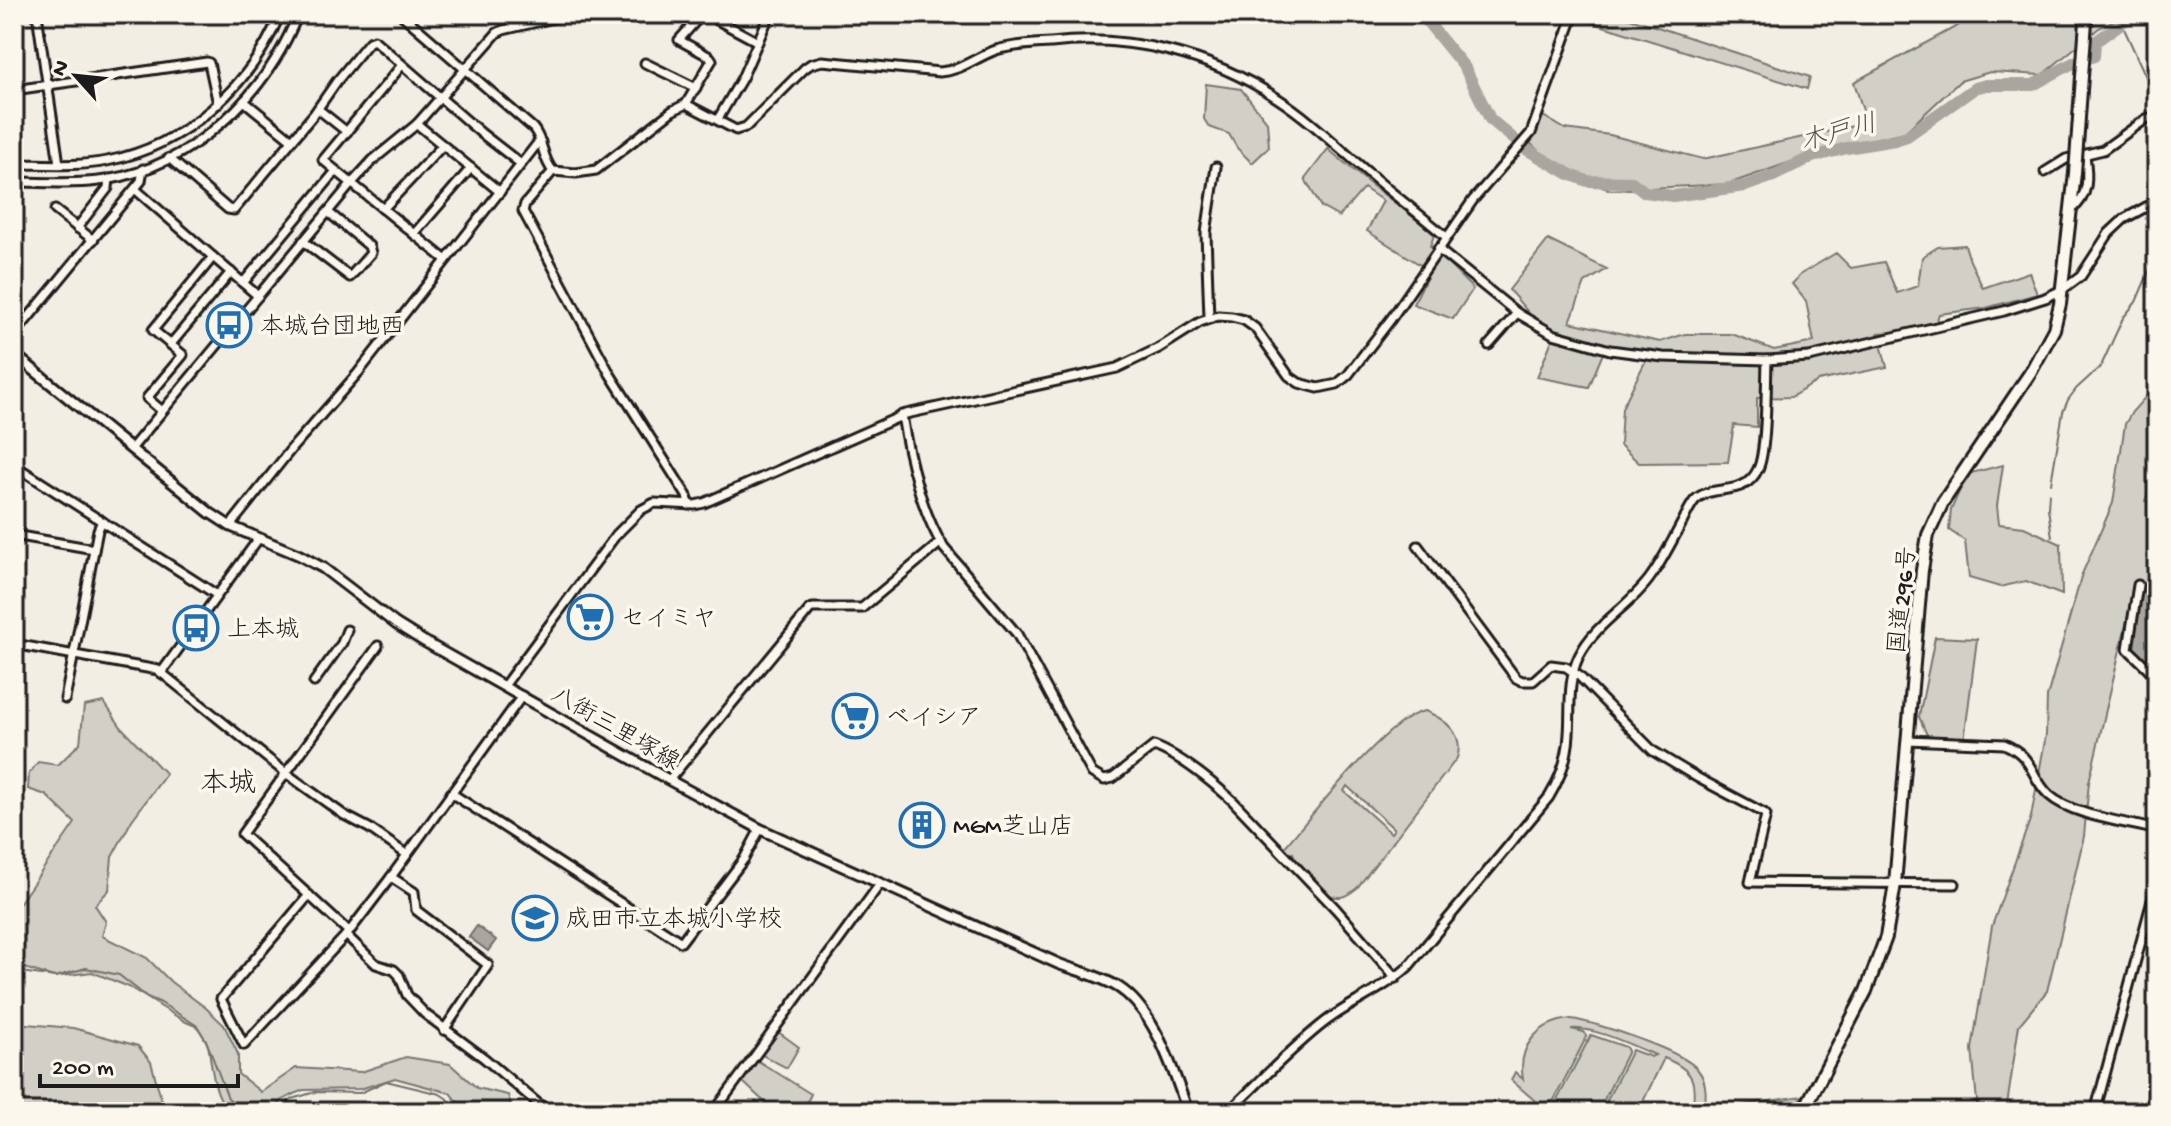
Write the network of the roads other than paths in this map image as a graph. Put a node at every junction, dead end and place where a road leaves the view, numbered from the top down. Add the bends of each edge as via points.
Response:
1 (37, 14) edge
2 (280, 14) edge
3 (298, 14) edge
4 (401, 14) edge
5 (571, 14) edge
6 (704, 14) edge
7 (770, 14) edge
8 (1574, 14) edge
9 (2086, 17) edge
10 (758, 42) junction
11 (645, 63) dead end
12 (402, 65) junction
13 (465, 68) junction
14 (49, 86) junction
15 (696, 88) junction
16 (14, 90) edge
17 (440, 97) junction
18 (244, 101) junction
19 (218, 104) junction
20 (686, 104) junction
21 (318, 109) junction
22 (2157, 115) edge
23 (718, 119) junction
24 (417, 124) junction
25 (347, 132) junction
26 (292, 140) junction
27 (541, 142) junction
28 (443, 145) junction
29 (2085, 155) junction
30 (169, 158) junction
31 (14, 164) edge
32 (59, 164) junction
33 (521, 164) junction
34 (1216, 167) dead end
35 (471, 168) junction
36 (143, 169) junction
37 (336, 171) junction
38 (553, 171) junction
39 (2045, 172) dead end
40 (109, 179) junction
41 (14, 182) edge
42 (351, 184) junction
43 (135, 189) junction
44 (500, 192) junction
45 (2157, 201) edge
46 (383, 209) junction
47 (55, 210) dead end
48 (2071, 210) junction
49 (328, 212) junction
50 (77, 228) junction
51 (414, 234) junction
52 (1446, 237) junction
53 (93, 240) junction
54 (303, 241) junction
55 (1438, 249) junction
56 (213, 257) junction
57 (446, 260) junction
58 (231, 272) junction
59 (243, 283) junction
60 (2062, 290) junction
61 (258, 296) junction
62 (1517, 313) junction
63 (1209, 318) junction
64 (14, 335) edge
65 (171, 344) junction
66 (1489, 345) dead end
67 (14, 354) edge
68 (1767, 360) junction
69 (162, 411) junction
70 (902, 415) junction
71 (131, 449) junction
72 (14, 465) edge
73 (689, 505) junction
74 (102, 521) junction
75 (230, 526) junction
76 (14, 535) edge
77 (259, 538) junction
78 (941, 542) junction
79 (1418, 546) dead end
80 (94, 549) junction
81 (2138, 585) dead end
82 (217, 595) junction
83 (347, 630) dead end
84 (14, 644) edge
85 (378, 646) dead end
86 (74, 654) junction
87 (1574, 672) junction
88 (161, 673) junction
89 (2157, 677) edge
90 (314, 682) dead end
91 (504, 686) junction
92 (522, 696) junction
93 (65, 699) dead end
94 (1907, 740) junction
95 (287, 774) junction
96 (669, 780) junction
97 (451, 793) junction
98 (760, 829) junction
99 (2157, 830) edge
100 (406, 854) junction
101 (391, 877) junction
102 (2157, 882) edge
103 (880, 884) junction
104 (1895, 884) junction
105 (1955, 884) dead end
106 (309, 895) junction
107 (347, 934) junction
108 (1396, 978) junction
109 (444, 1030) junction
110 (548, 1112) edge
111 (714, 1112) edge
112 (1188, 1112) edge
113 (1228, 1112) edge
114 (1803, 1112) edge
115 (2095, 1112) edge

1 - 14 street
2 - 19 street via 255,62
3 - 18 street via 275,60
4 - 13 street
5 - 13 street via 503,30
6 - 10 street
6 - 15 street via 679,40 712,60
7 - 10 street
8 - 52 street via 1531,133
9 - 48 highway, 国道296号, bridge
10 - 23 street
11 - 15 street
12 - 17 street
12 - 21 street via 376,41 369,42
12 - 25 street
13 - 17 street
13 - 27 street via 533,128
14 - 16 street
14 - 19 street via 207,62
14 - 32 street
15 - 20 street
17 - 24 street
17 - 33 street
18 - 26 street
18 - 30 street via 208,134
19 - 32 street via 145,149 108,161
20 - 23 street
20 - 38 street via 596,170
21 - 25 street
21 - 26 street
22 - 29 street
23 - 52 street via 736,130 746,127 805,68 822,61 940,72 1004,48 1089,40 1130,44 1218,66 1278,98
24 - 28 street
24 - 42 street
25 - 37 street via 323,160
26 - 30 street via 232,210
27 - 33 street
27 - 38 street
28 - 35 street
28 - 46 street
29 - 39 street
29 - 48 street via 2085,193
30 - 36 street
31 - 32 street
33 - 44 street
34 - 63 street via 1206,233
35 - 44 street
35 - 51 street
36 - 40 street
36 - 43 street
37 - 42 street
37 - 59 street
38 - 73 street via 525,204 523,214
40 - 41 street
40 - 50 street via 108,188
42 - 46 street
42 - 49 street
43 - 53 street
43 - 56 street
44 - 57 street
45 - 60 street via 2109,233 2081,276
46 - 51 street
47 - 50 street
48 - 60 highway, 国道296号
49 - 54 street
49 - 54 street via 371,253 350,277
50 - 53 street
51 - 57 street
52 - 55 street
53 - 64 street
54 - 61 street
55 - 62 street
55 - 63 street via 1362,358 1330,387 1294,380 1244,320
56 - 58 street
56 - 65 street via 153,330
57 - 75 street
58 - 59 street
58 - 65 street
59 - 61 street
60 - 68 street via 2004,311 1809,357
60 - 94 highway, 国道296号 via 2049,341 1950,490 1928,535
61 - 69 street
62 - 66 street
62 - 68 street via 1553,334 1610,350
63 - 70 street via 1117,368
65 - 69 street via 183,355 147,398
67 - 71 main road, 八街三里塚線
68 - 87 street via 1757,473 1741,487 1695,500 1652,575 1596,632
69 - 71 street
70 - 73 street
70 - 78 street via 919,487
71 - 75 main road, 八街三里塚線
72 - 74 street
73 - 91 street via 648,505 616,535
74 - 80 street
74 - 82 street
75 - 77 main road, 八街三里塚線
76 - 80 street
77 - 82 street
77 - 91 main road, 八街三里塚線 via 323,568 396,624
78 - 96 street via 862,608 810,609
78 - 108 street via 1017,634 1095,777 1113,778 1154,746 1175,757 1233,801
79 - 87 street via 1516,678 1533,681 1551,665
80 - 86 street
81 - 89 street via 2128,649
82 - 88 street
83 - 90 street
84 - 86 street
85 - 95 street
86 - 88 street
86 - 93 street
87 - 104 street via 1653,751 1766,815 1750,882
87 - 108 street via 1568,749 1557,784
88 - 95 street
91 - 92 main road, 八街三里塚線
92 - 96 main road, 八街三里塚線
92 - 97 street
94 - 99 street via 2004,744 2026,758 2043,789 2065,806
94 - 104 highway, 国道296号
95 - 100 street
95 - 106 street via 242,834
96 - 98 main road, 八街三里塚線
97 - 98 street via 681,942 744,859
97 - 100 street
98 - 103 main road, 八街三里塚線
100 - 101 street
101 - 107 street
101 - 109 street via 414,892 416,910 488,965
102 - 115 street
103 - 111 street
103 - 112 main road, 八街三里塚線 via 1120,988 1159,1038
104 - 105 street
104 - 114 highway, 国道296号 via 1874,973
106 - 107 street
106 - 107 street via 221,999 244,1045
107 - 109 street via 376,964 394,970 407,995
108 - 113 street via 1327,1020
109 - 110 street

